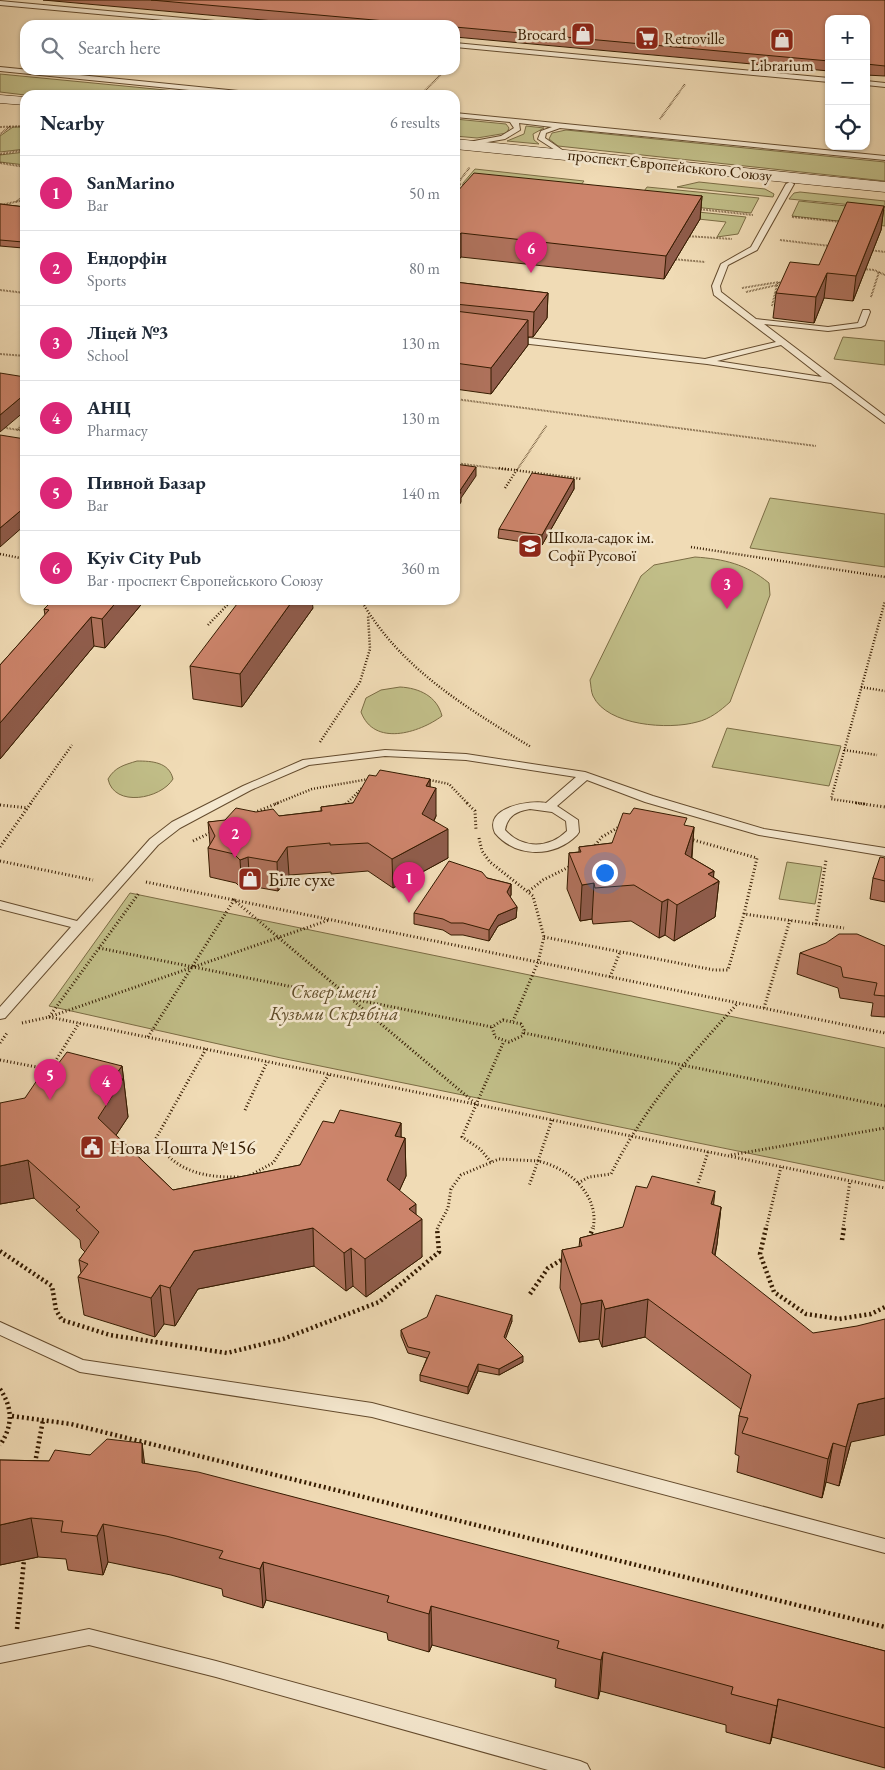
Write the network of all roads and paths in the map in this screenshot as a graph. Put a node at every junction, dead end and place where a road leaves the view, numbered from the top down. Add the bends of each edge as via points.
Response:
1 (0, 3) edge
2 (183, 20) edge
3 (460, 45) edge
4 (0, 69) edge
5 (20, 71) edge
6 (60, 75) edge
7 (440, 75) edge
8 (689, 78) dead end
9 (825, 80) edge
10 (870, 83) edge
11 (885, 85) edge
12 (208, 90) edge
13 (425, 90) edge
14 (0, 98) edge
15 (20, 100) edge
16 (0, 111) edge
17 (20, 111) edge
18 (460, 116) edge
19 (512, 121) junction
20 (656, 124) dead end
21 (11, 126) junction
22 (20, 126) edge
23 (565, 126) junction
24 (0, 127) edge
25 (0, 134) edge
26 (460, 145) edge
27 (460, 146) edge
28 (460, 146) edge
29 (20, 151) edge
30 (0, 154) edge
31 (566, 155) junction
32 (885, 158) edge
33 (0, 163) edge
34 (20, 165) edge
35 (470, 167) dead end
36 (460, 179) edge
37 (460, 184) edge
38 (790, 184) junction
39 (467, 185) edge
40 (885, 187) edge
41 (885, 194) edge
42 (20, 198) edge
43 (20, 201) edge
44 (16, 202) junction
45 (0, 205) edge
46 (697, 209) edge
47 (792, 211) dead end
48 (751, 222) dead end
49 (846, 222) edge
50 (678, 235) edge
51 (738, 237) dead end
52 (778, 239) dead end
53 (838, 247) edge
54 (866, 250) edge
55 (885, 252) edge
56 (667, 258) edge
57 (725, 264) junction
58 (856, 268) edge
59 (879, 272) junction
60 (885, 275) edge
61 (787, 283) edge
62 (0, 290) edge
63 (20, 292) edge
64 (716, 293) junction
65 (866, 312) joint
66 (753, 320) junction
67 (503, 338) edge
68 (784, 342) junction
69 (0, 354) edge
70 (20, 356) edge
71 (705, 362) junction
72 (835, 381) junction
73 (460, 400) edge
74 (885, 420) edge
75 (546, 424) dead end
76 (0, 427) edge
77 (20, 427) edge
78 (17, 430) junction
79 (20, 430) edge
80 (816, 446) dead end
81 (460, 464) edge
82 (516, 471) junction
83 (582, 479) dead end
84 (505, 488) dead end
85 (691, 546) dead end
86 (0, 554) edge
87 (20, 558) edge
88 (885, 577) edge
89 (885, 601) edge
90 (227, 605) edge
91 (364, 605) edge
92 (368, 614) junction
93 (208, 625) dead end
94 (861, 687) junction
95 (885, 691) edge
96 (72, 745) dead end
97 (536, 749) dead end
98 (844, 750) junction
99 (877, 755) dead end
100 (307, 762) junction
101 (585, 774) junction
102 (412, 776) edge
103 (0, 805) edge
104 (549, 807) junction
105 (885, 807) edge
106 (28, 808) junction
107 (340, 812) edge
108 (246, 816) edge
109 (625, 824) edge
110 (215, 831) edge
111 (688, 838) edge
112 (190, 843) dead end
113 (0, 847) edge
114 (885, 852) edge
115 (828, 853) dead end
116 (587, 854) edge
117 (0, 861) edge
118 (572, 865) edge
119 (152, 876) dead end
120 (125, 877) junction
121 (147, 882) junction
122 (529, 891) junction
123 (234, 900) junction
124 (0, 905) edge
125 (744, 914) junction
126 (330, 920) junction
127 (790, 920) junction
128 (816, 924) junction
129 (78, 925) junction
130 (844, 928) dead end
131 (278, 937) junction
132 (544, 937) junction
133 (99, 948) junction
134 (620, 952) junction
135 (538, 962) junction
136 (192, 966) junction
137 (610, 977) junction
138 (7, 998) edge
139 (351, 998) junction
140 (737, 1004) junction
141 (764, 1008) junction
142 (0, 1015) edge
143 (49, 1017) junction
144 (513, 1021) junction
145 (79, 1023) junction
146 (18, 1024) dead end
147 (12, 1026) dead end
148 (492, 1027) junction
149 (524, 1033) junction
150 (885, 1033) edge
151 (148, 1037) junction
152 (504, 1041) junction
153 (0, 1042) edge
154 (206, 1049) junction
155 (0, 1060) edge
156 (267, 1062) junction
157 (683, 1064) junction
158 (329, 1074) junction
159 (476, 1104) junction
160 (885, 1106) edge
161 (245, 1110) dead end
162 (552, 1120) junction
163 (885, 1128) edge
164 (629, 1136) junction
165 (708, 1152) junction
166 (728, 1156) junction
167 (538, 1161) junction
168 (491, 1162) junction
169 (781, 1167) junction
170 (850, 1181) junction
171 (578, 1183) junction
172 (698, 1183) dead end
173 (529, 1186) dead end
174 (885, 1188) edge
175 (842, 1240) dead end
176 (587, 1242) edge
177 (0, 1251) edge
178 (568, 1256) edge
179 (530, 1294) dead end
180 (885, 1307) edge
181 (0, 1328) edge
182 (0, 1389) edge
183 (12, 1416) junction
184 (43, 1420) junction
185 (0, 1445) edge
186 (34, 1469) edge
187 (885, 1546) edge
188 (24, 1560) edge
189 (885, 1627) edge
190 (7, 1654) edge
191 (580, 1770) edge

1 - 2 lane
3 - 9 lane
4 - 5 lane
6 - 12 lane
7 - 13 path
8 - 20 path
10 - 11 lane
14 - 15 main road
16 - 17 main road
18 - 19 lane
19 - 23 lane
19 - 26 lane via 518,129 510,136
21 - 22 path
21 - 24 path
21 - 25 path
23 - 31 lane via 543,132 541,139
23 - 32 lane
27 - 31 main road, проспект Європейського Союзу
28 - 38 main road, проспект Європейського Союзу
29 - 30 path
31 - 40 main road, проспект Європейського Союзу
33 - 34 path
35 - 36 path
37 - 39 path
38 - 41 main road, проспект Європейського Союзу
38 - 57 lane via 754,248
42 - 44 path
43 - 44 path
44 - 45 path
46 - 48 path via 754,215
47 - 49 path via 789,216
50 - 51 path via 716,239
52 - 53 path
54 - 55 path
56 - 57 path
57 - 64 lane
58 - 59 path
59 - 60 path
59 - 65 path
61 - 64 path
62 - 63 path
64 - 66 lane
65 - 66 lane via 861,325 828,329
66 - 68 lane
67 - 71 lane
68 - 71 lane
68 - 72 lane
69 - 70 path
71 - 72 lane
72 - 74 lane
73 - 80 path
75 - 82 path
76 - 78 path
77 - 78 path
78 - 79 path
81 - 82 path
82 - 83 path
82 - 84 path
85 - 88 path
86 - 87 path
89 - 94 path
90 - 93 path
91 - 92 path
92 - 97 path via 404,657 488,721
92 - 100 path via 370,648 360,682
94 - 95 path
94 - 98 path
96 - 106 path
98 - 99 path
98 - 105 path via 831,799
100 - 101 lane via 385,754 466,756
100 - 120 lane via 247,788 176,825 154,842
101 - 104 lane
101 - 114 lane via 649,799 763,832
102 - 122 path via 449,784 475,811 482,851 490,862
103 - 106 path
104 - 104 lane via 565,814 572,820 574,828 568,839 554,846 524,848 504,837 499,830 502,817 510,811 524,806
106 - 113 path
107 - 108 path via 375,779 312,789
109 - 116 path via 602,838
110 - 112 path
111 - 125 path via 757,858
115 - 128 path
117 - 120 path via 96,880
118 - 122 path
119 - 121 path
120 - 121 path
120 - 129 lane
121 - 123 path
121 - 133 path
122 - 132 path
123 - 126 path
123 - 131 path
123 - 136 path
124 - 129 lane
125 - 127 path
125 - 134 path via 728,970
126 - 131 path
126 - 135 path
127 - 128 path
127 - 141 path
128 - 130 path
129 - 138 lane
131 - 136 path
131 - 139 path
132 - 134 path
132 - 135 path
133 - 136 path
133 - 143 path
134 - 137 path
135 - 137 path
135 - 144 path
136 - 139 path
136 - 143 path
136 - 151 path
137 - 140 path
138 - 142 lane
139 - 148 path
139 - 159 path
140 - 141 path
140 - 157 path
141 - 150 path
143 - 145 path
143 - 146 path
144 - 148 path via 503,1020
144 - 149 path via 521,1024
145 - 151 path
145 - 155 path via 49,1070
147 - 153 path
148 - 152 path via 492,1034
149 - 152 path via 519,1039
149 - 157 path
151 - 154 path
152 - 159 path
154 - 156 path
154 - 158 path via 155,1140 159,1150 174,1164 198,1175 219,1179 246,1177 273,1163
156 - 158 path
156 - 161 path
157 - 160 path
157 - 164 path
158 - 159 path
159 - 162 path
159 - 168 path via 462,1137 480,1149
162 - 164 path
162 - 167 path
163 - 166 path
164 - 165 path
164 - 171 path via 611,1174 589,1177
165 - 166 path
165 - 172 path
166 - 169 path
167 - 168 path via 499,1159
167 - 171 path via 563,1170
167 - 173 path
168 - 177 path via 461,1175 451,1189 448,1208 437,1226 439,1252 379,1302 283,1340 227,1353 110,1335 62,1320 56,1310 52,1286
169 - 170 path
169 - 180 path via 760,1254 774,1292 806,1314 823,1317 840,1319 871,1314
170 - 174 path
170 - 175 path
171 - 176 path via 594,1211 595,1224
178 - 179 path via 548,1268
181 - 187 lane via 80,1366 372,1410
182 - 183 path via 8,1399
183 - 184 path
183 - 185 path via 8,1434
184 - 186 path
184 - 189 path via 71,1424
188 - 190 path
190 - 191 lane via 89,1637

